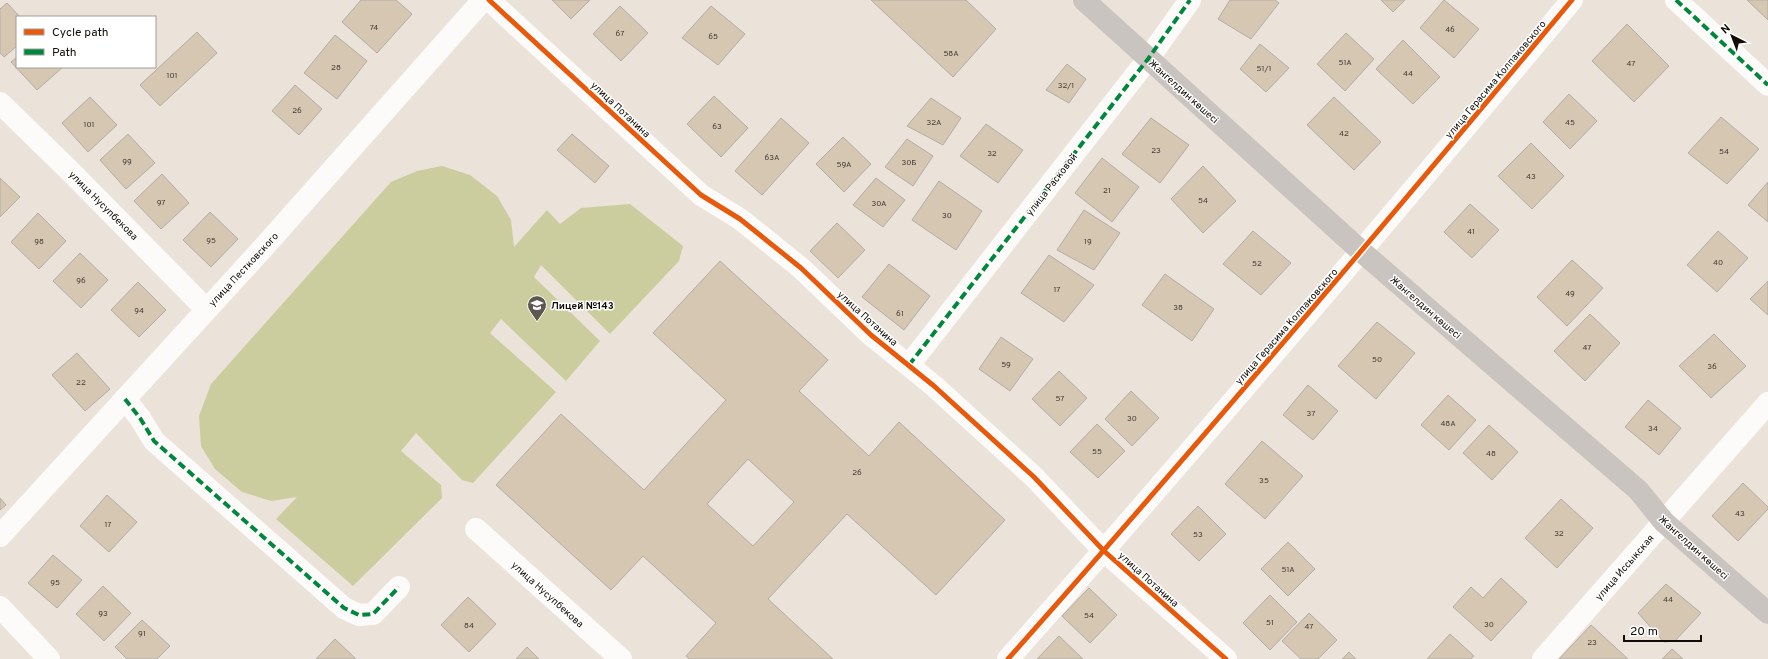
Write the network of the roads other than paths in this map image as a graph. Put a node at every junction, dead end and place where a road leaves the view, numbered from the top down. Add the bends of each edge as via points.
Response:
1 (483, 0) edge
2 (489, 0) edge
3 (1084, 0) edge
4 (1190, 0) edge
5 (1572, 0) edge
6 (1676, 0) edge
7 (1148, 59) junction
8 (1768, 85) edge
9 (0, 103) edge
10 (1362, 252) junction
11 (206, 309) junction
12 (909, 365) junction
13 (125, 399) junction
14 (1768, 403) edge
15 (1664, 522) junction
16 (476, 529) dead end
17 (0, 536) edge
18 (1104, 551) junction
19 (399, 587) dead end
20 (0, 607) edge
21 (1768, 613) edge
22 (49, 659) edge
23 (621, 659) edge
24 (1008, 659) edge
25 (1226, 659) edge
26 (1543, 659) edge

1 - 11 street, улица Пестковского
2 - 12 street, улица Потанина via 701,195 740,219 801,268 871,335
3 - 7 main road, Жангелдин көшесі
4 - 7 street, улица Расковой
5 - 10 street, улица Герасима Колпаковского
6 - 8 street
7 - 10 main road, Жангелдин көшесі
7 - 12 street, улица Расковой
9 - 11 street, улица Нусупбекова
10 - 15 main road, Жангелдин көшесі via 1638,490
10 - 18 street, улица Герасима Колпаковского
11 - 13 street, улица Пестковского
12 - 18 street, улица Потанина via 1034,477
13 - 17 street, улица Пестковского
13 - 19 street via 154,441 344,608 359,615 373,614
14 - 15 street, улица Иссыкская
15 - 21 main road, Жангелдин көшесі
15 - 26 street, улица Иссыкская
16 - 23 street, улица Нусупбекова
18 - 24 street, улица Герасима Колпаковского
18 - 25 street, улица Потанина
20 - 22 street

